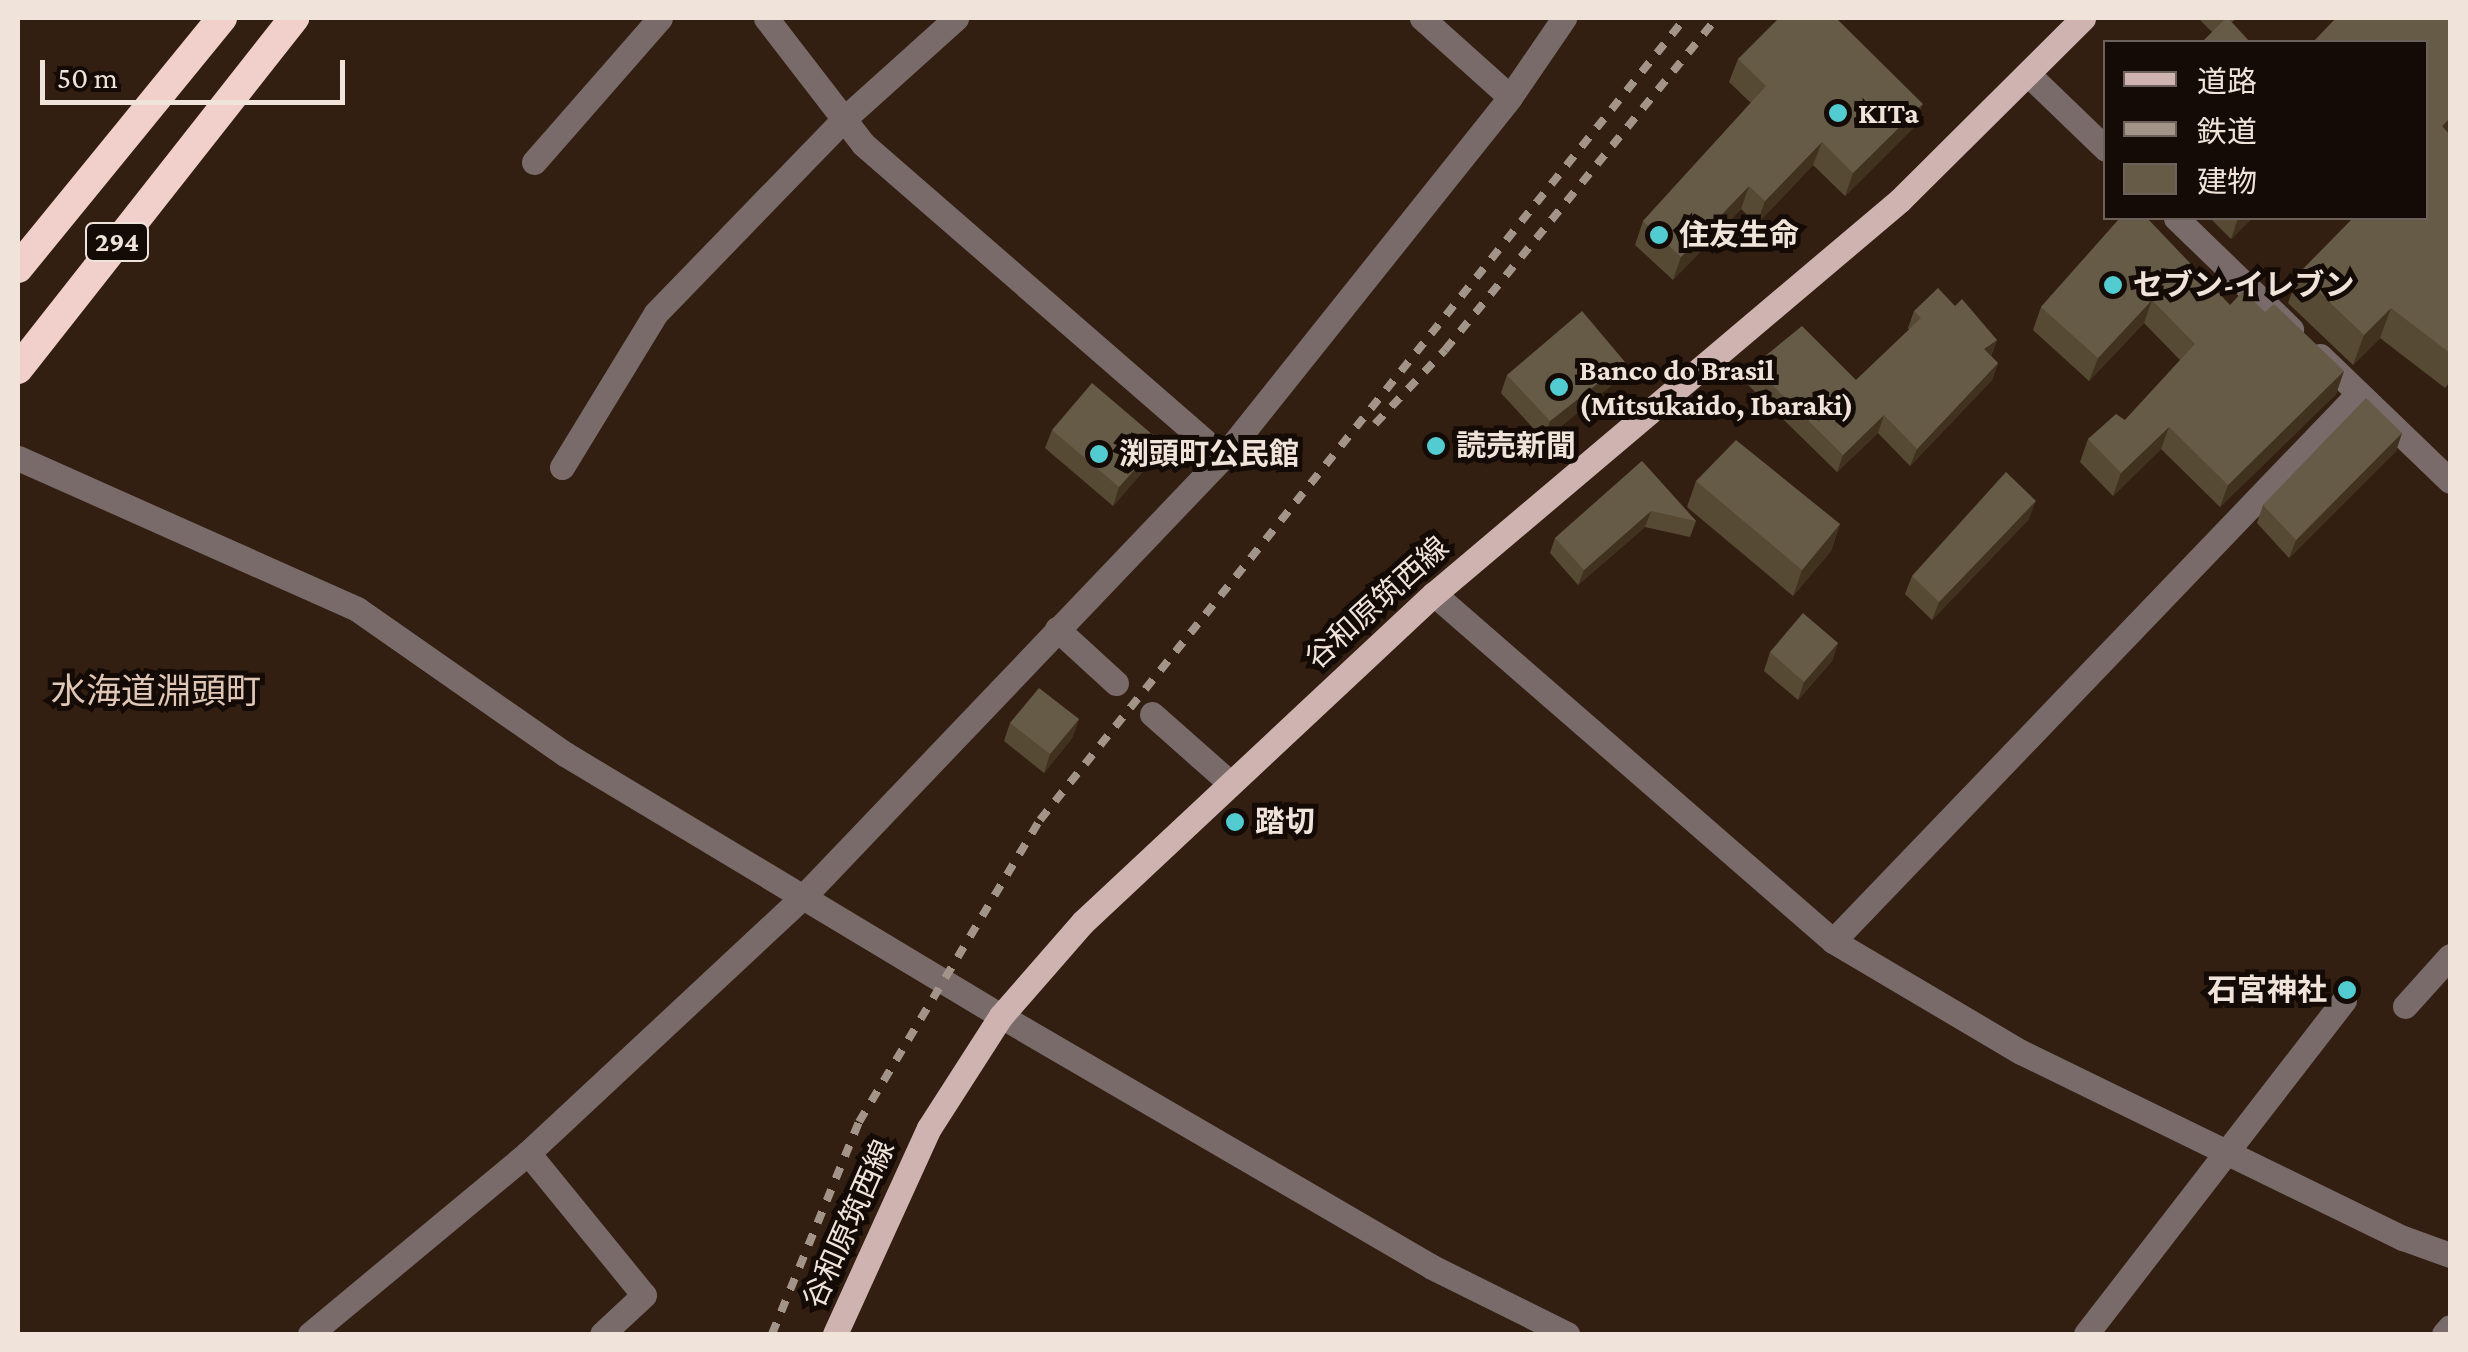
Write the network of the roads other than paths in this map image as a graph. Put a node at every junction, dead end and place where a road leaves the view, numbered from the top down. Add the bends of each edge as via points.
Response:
1 (222, 18) edge
2 (294, 18) edge
3 (660, 18) edge
4 (766, 18) edge
5 (956, 18) edge
6 (1422, 18) edge
7 (1564, 18) edge
8 (2083, 18) edge
9 (2028, 74) junction
10 (1510, 97) junction
11 (844, 119) junction
12 (2103, 146) edge
13 (534, 162) dead end
14 (2178, 220) edge
15 (18, 268) edge
16 (18, 369) edge
17 (2358, 394) junction
18 (1223, 457) junction
19 (18, 458) edge
20 (562, 467) dead end
21 (2450, 481) edge
22 (1434, 594) junction
23 (1058, 628) junction
24 (1116, 683) dead end
25 (1152, 714) dead end
26 (1230, 783) junction
27 (804, 896) junction
28 (1833, 941) junction
29 (2450, 956) edge
30 (2344, 1000) dead end
31 (2406, 1006) dead end
32 (1000, 1016) junction
33 (2222, 1150) junction
34 (528, 1153) junction
35 (2450, 1254) edge
36 (2450, 1327) edge
37 (310, 1334) edge
38 (602, 1334) edge
39 (835, 1334) edge
40 (1567, 1334) edge
41 (2086, 1334) edge
42 (2444, 1334) edge

1 - 15 highway, 294
2 - 16 highway, 294
3 - 13 street
4 - 11 street
5 - 11 street
6 - 10 street
7 - 10 street
8 - 9 main road, 谷和原筑西線
9 - 12 street
9 - 22 main road, 谷和原筑西線 via 1900,200
10 - 18 street
11 - 18 street via 864,144
11 - 20 street via 656,313
14 - 17 street
17 - 21 street
17 - 28 street
18 - 23 street
19 - 27 street via 357,609 564,754
22 - 26 main road, 谷和原筑西線
22 - 28 street
23 - 24 street
23 - 27 street
25 - 26 street
26 - 32 main road, 谷和原筑西線 via 1084,922
27 - 32 street
27 - 34 street
28 - 33 street via 2021,1052
29 - 31 street
30 - 33 street
32 - 39 main road, 谷和原筑西線 via 929,1128
32 - 40 street via 1432,1267
33 - 35 street
33 - 41 street
34 - 37 street
34 - 38 street via 644,1295
36 - 42 street

